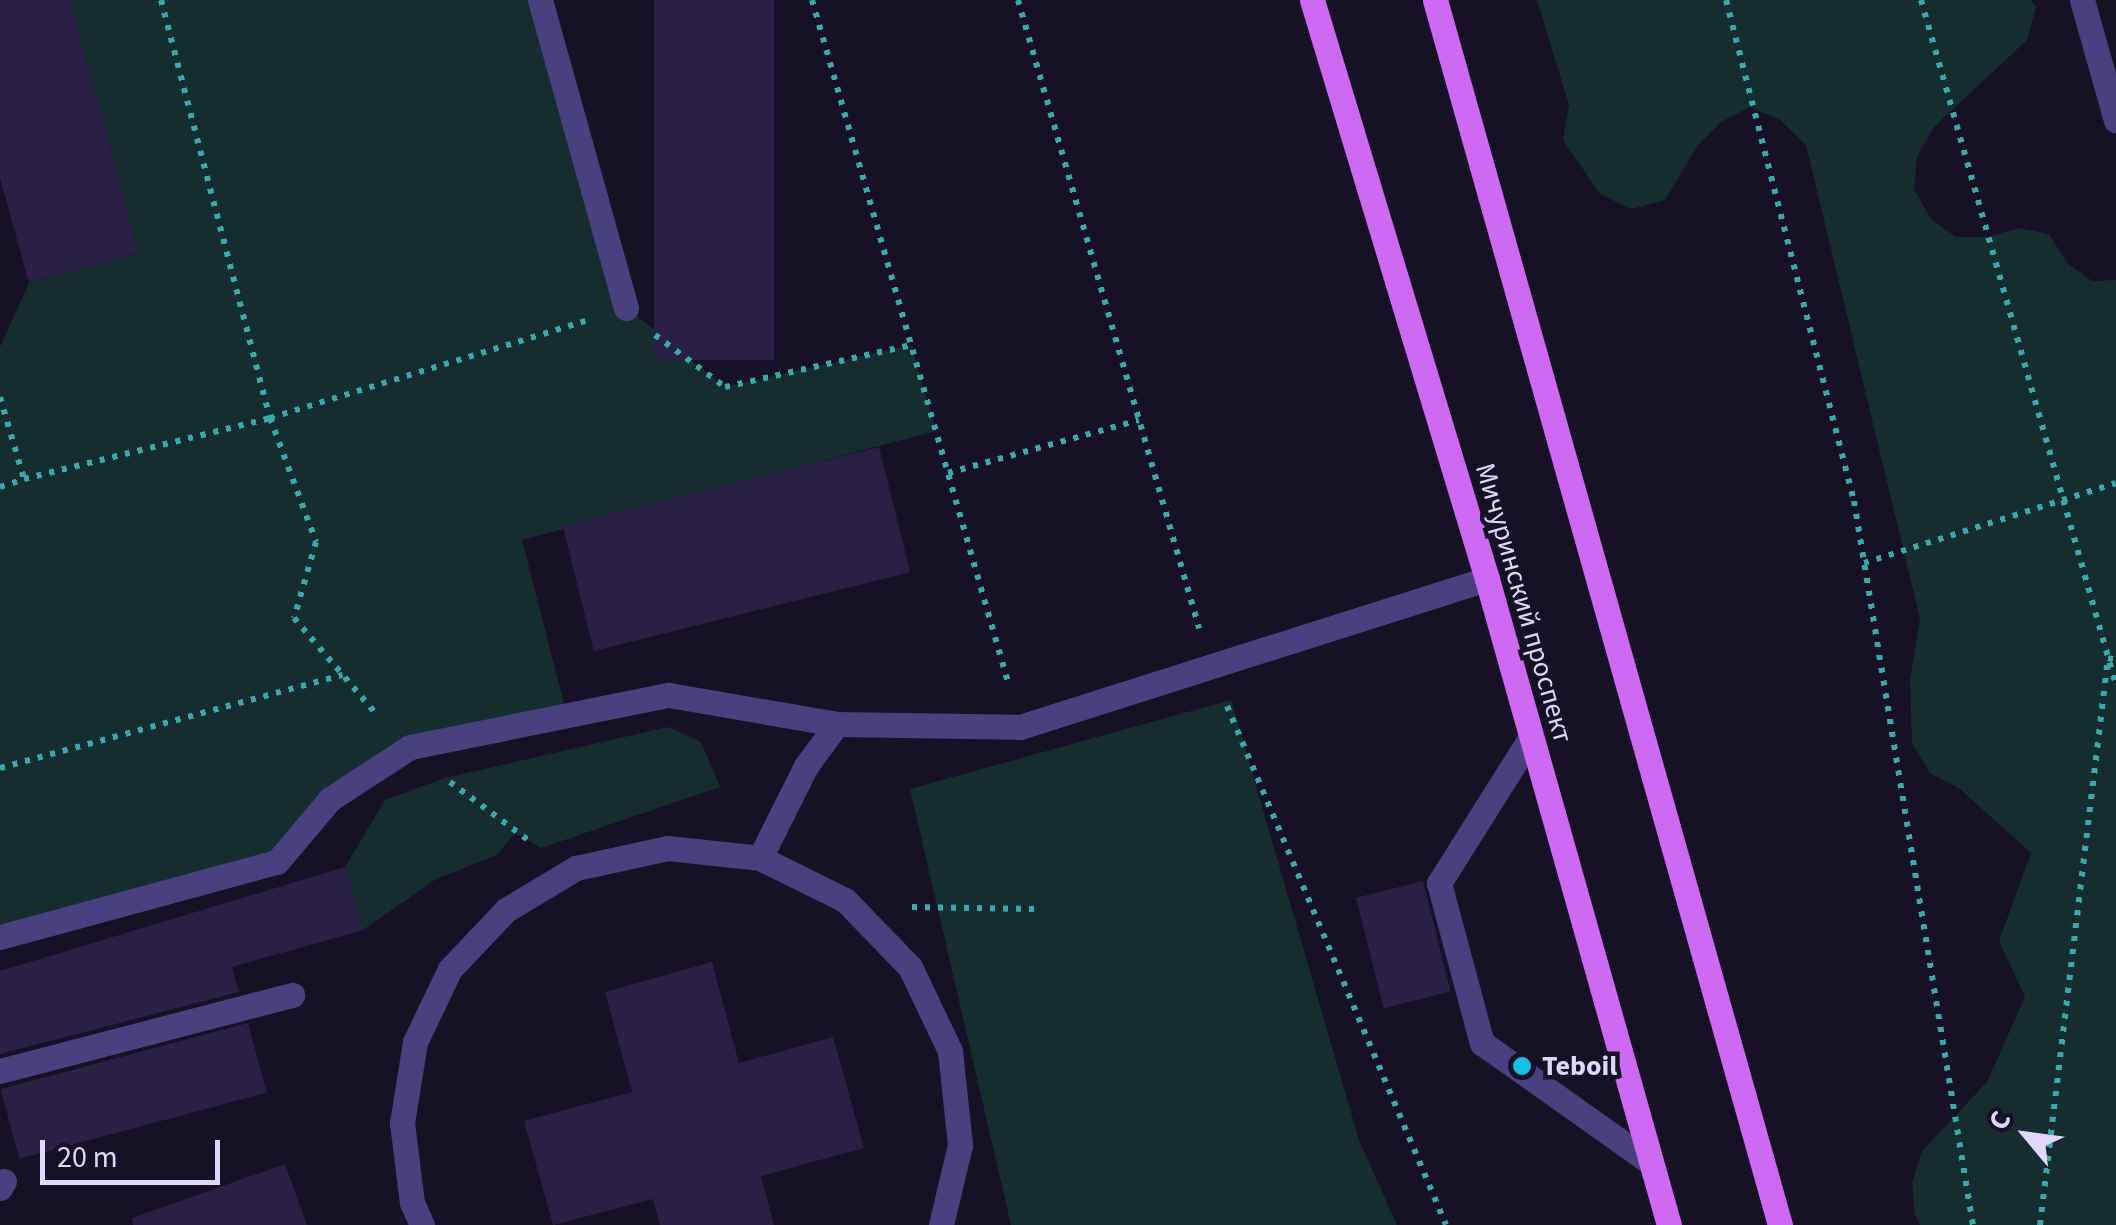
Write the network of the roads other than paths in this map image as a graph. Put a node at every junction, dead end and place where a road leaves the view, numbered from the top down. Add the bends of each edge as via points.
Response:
1 (540, 0) edge
2 (1312, 0) edge
3 (1435, 0) edge
4 (2082, 0) edge
5 (2116, 120) edge
6 (626, 308) road end
7 (1487, 580) junction
8 (838, 724) junction
9 (1531, 737) junction
10 (760, 858) junction
11 (0, 937) edge
12 (292, 995) dead end
13 (0, 1071) edge
14 (1652, 1163) junction
15 (422, 1225) edge
16 (941, 1225) edge
17 (1669, 1225) edge
18 (1780, 1225) edge

1 - 6 lane
2 - 7 main road, Мичуринский проспект
3 - 18 main road
4 - 5 lane
7 - 8 lane via 1020,726
7 - 9 main road, Мичуринский проспект
8 - 10 lane via 806,766
8 - 11 lane via 669,695 410,747 330,799 277,862
9 - 14 main road, Мичуринский проспект
9 - 14 lane via 1439,883 1482,1043
10 - 15 lane via 668,848 576,868 506,910 450,969 414,1042 402,1123 412,1203
10 - 16 lane via 851,906 910,966 950,1051 960,1144
12 - 13 lane
14 - 17 main road, Мичуринский проспект

